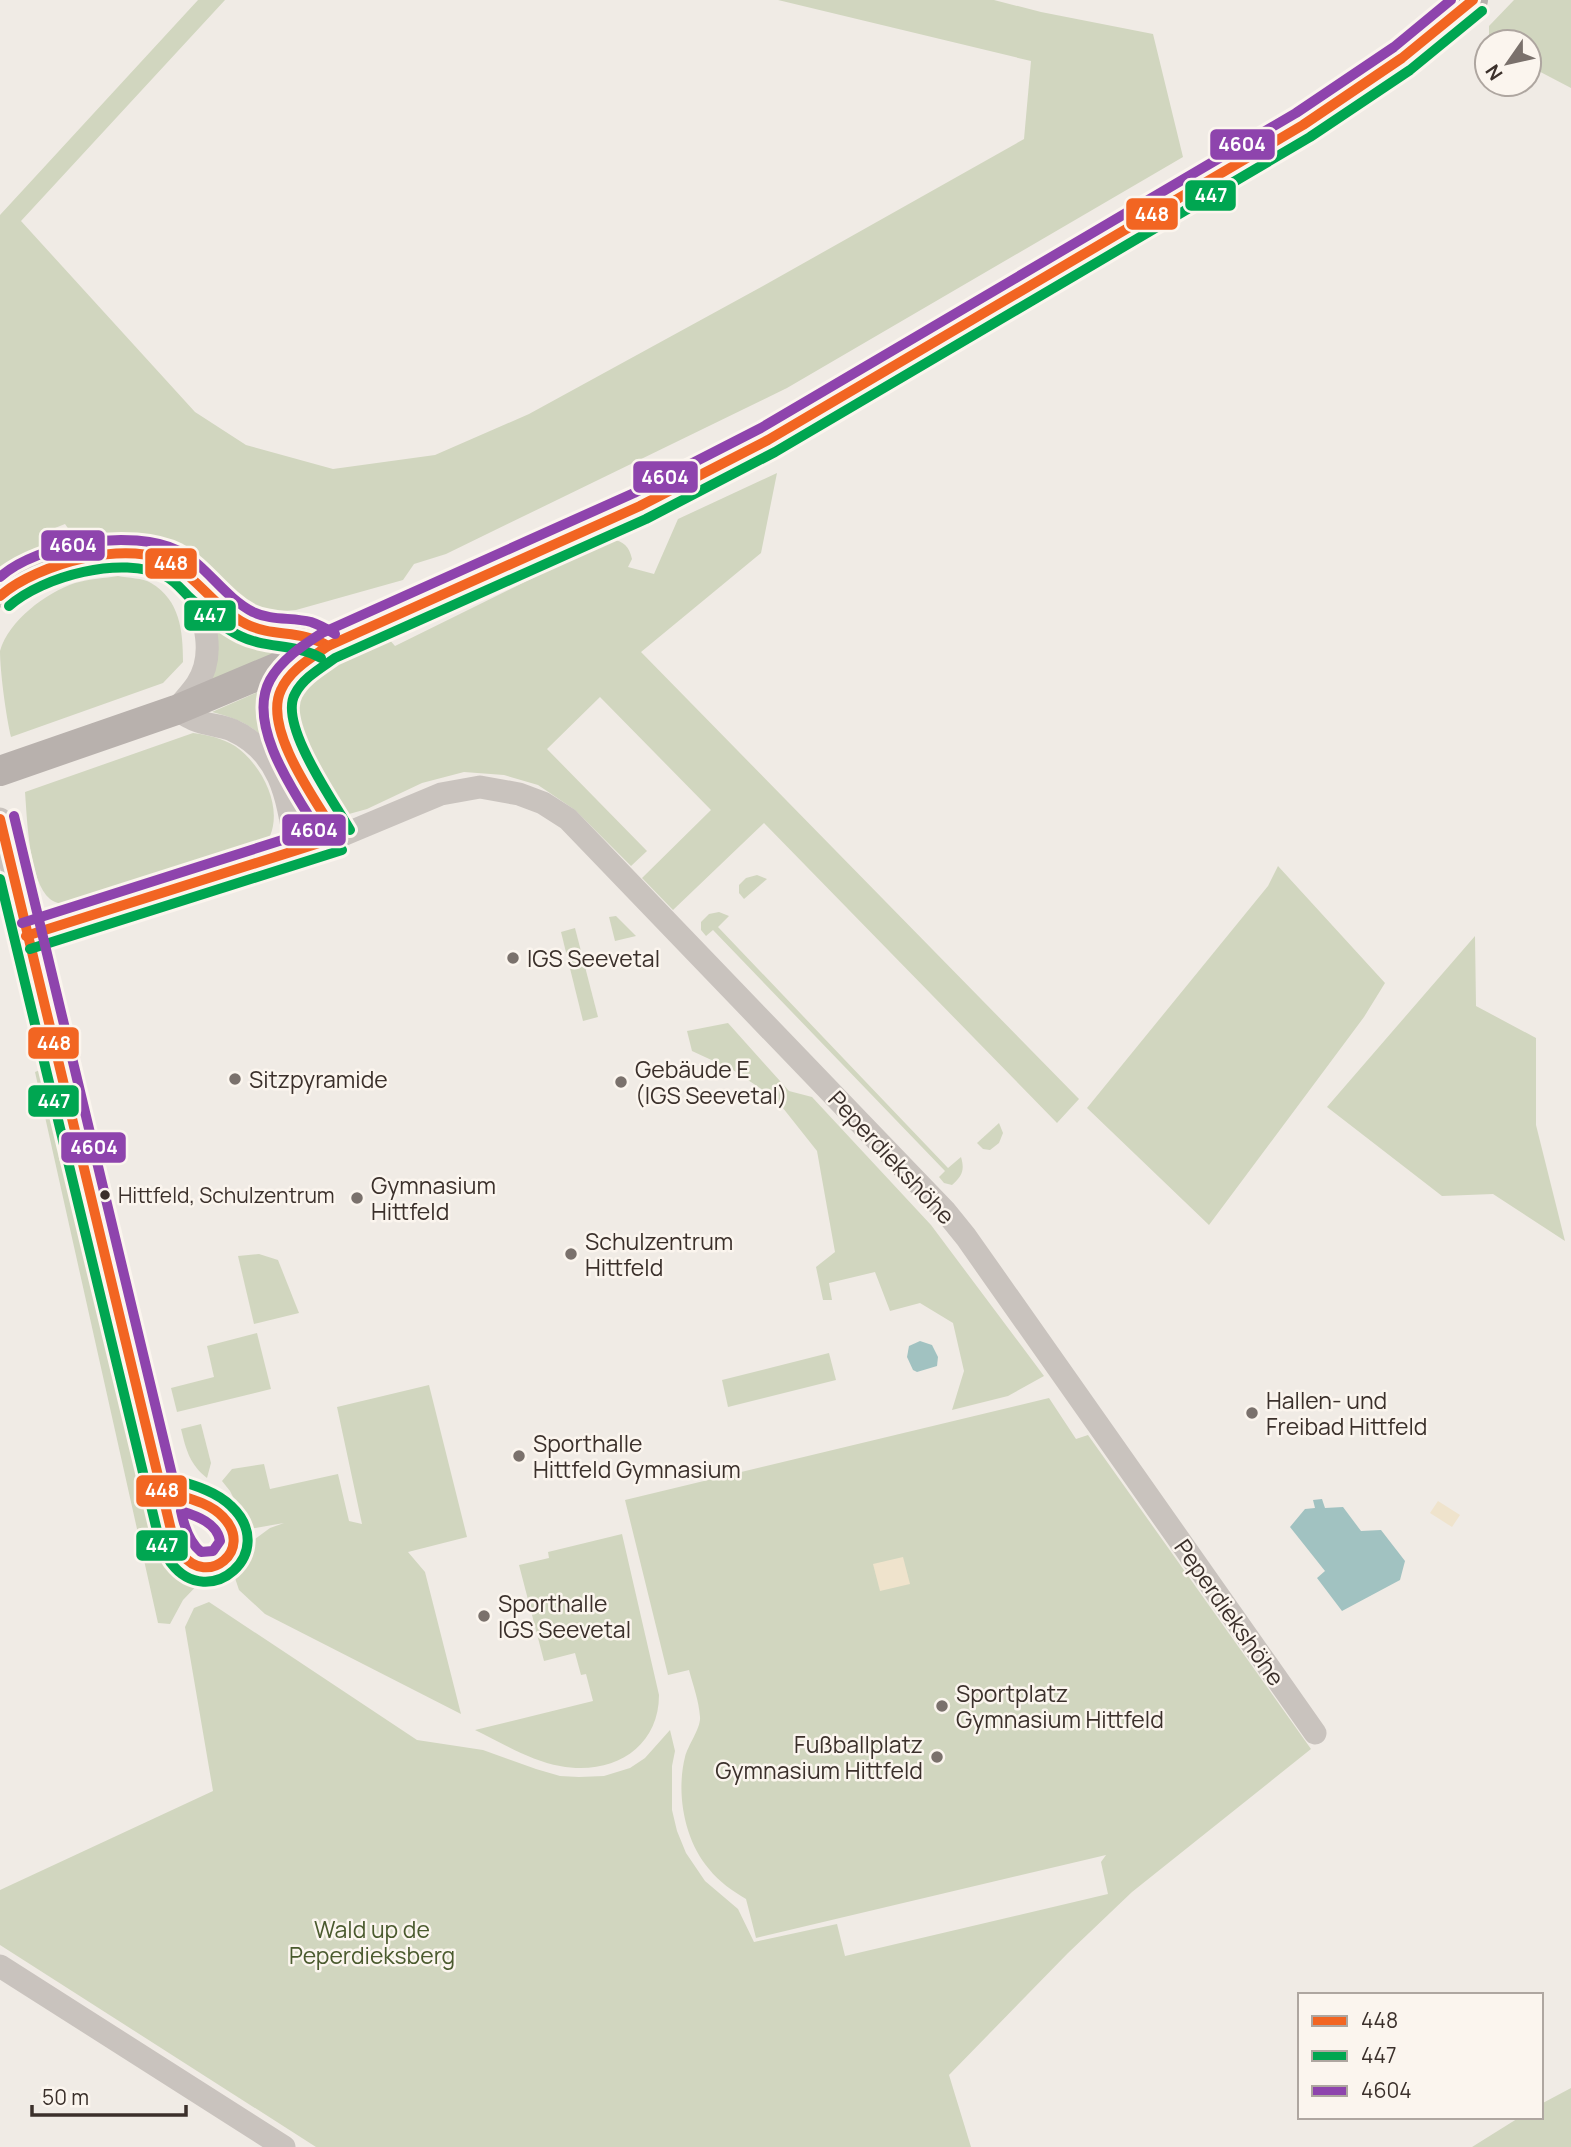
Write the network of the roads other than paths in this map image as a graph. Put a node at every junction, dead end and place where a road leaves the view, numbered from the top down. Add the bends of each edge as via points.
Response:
1 (1463, 6) edge
2 (190, 579) junction
3 (0, 596) edge
4 (328, 646) junction
5 (176, 710) junction
6 (0, 771) edge
7 (2, 828) edge
8 (338, 837) junction
9 (296, 851) junction
10 (26, 936) junction
11 (163, 1490) dead end
12 (1315, 1733) dead end
13 (0, 1966) edge
14 (284, 2147) edge

1 - 4 main road via 1393,65 1303,125 768,440 640,506
2 - 3 street via 174,564 152,555 94,556 48,568
2 - 4 street via 252,627 307,635
2 - 5 street via 208,644 198,682
4 - 5 main road
4 - 8 street via 295,672 279,693 277,716 283,740
5 - 6 main road
5 - 9 street via 236,732 263,751 285,790
7 - 10 street
8 - 9 street, Peperdiekshöhe
8 - 12 street, Peperdiekshöhe via 466,788 519,794 568,819 945,1211
9 - 10 street, Peperdiekshöhe
10 - 11 street
13 - 14 street

